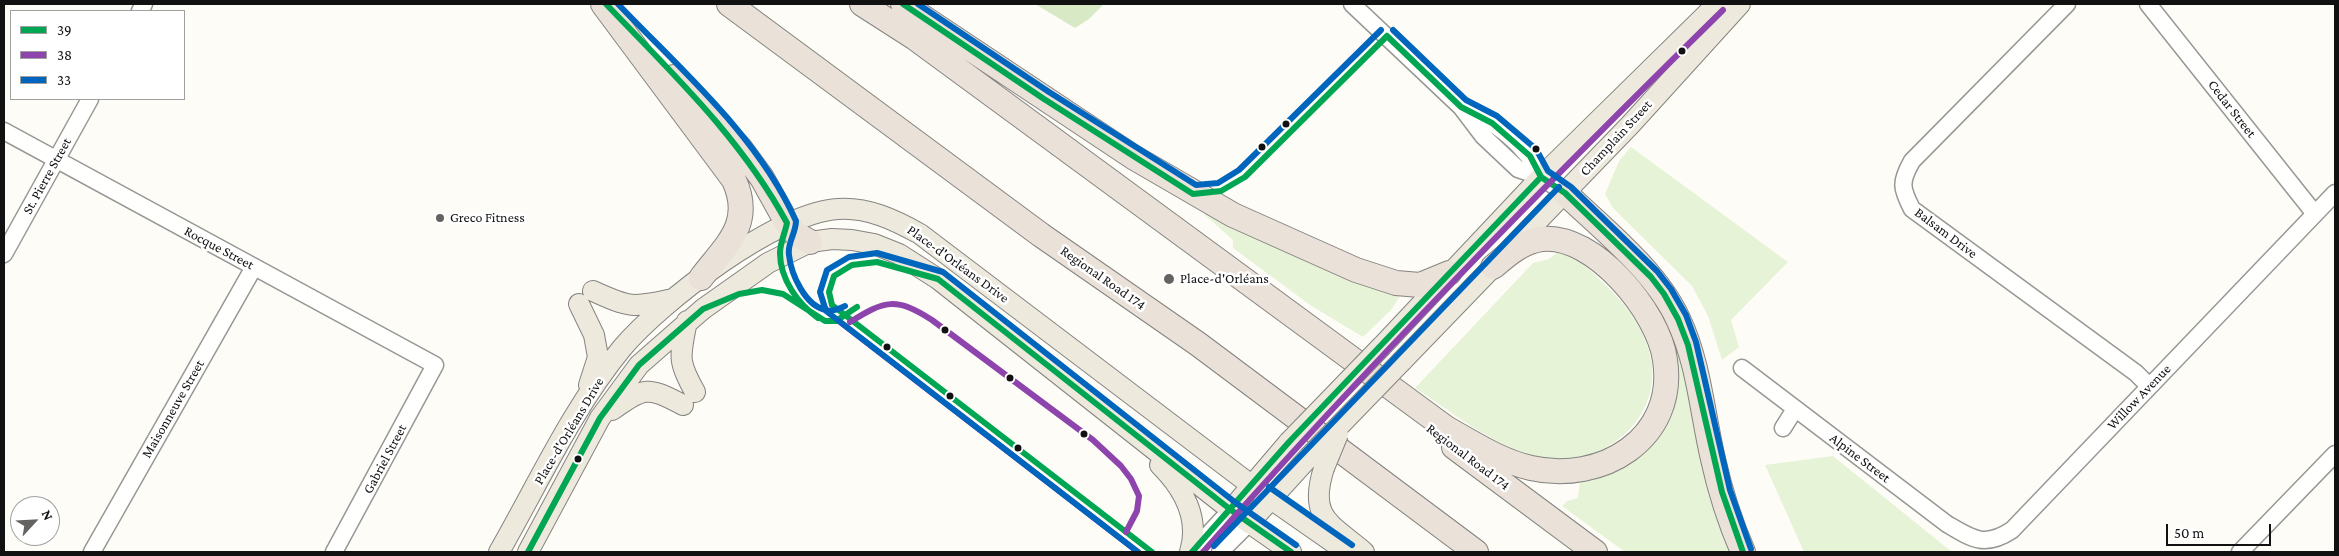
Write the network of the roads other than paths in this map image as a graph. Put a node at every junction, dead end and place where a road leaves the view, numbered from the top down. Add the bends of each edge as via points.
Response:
1 (605, 4) edge
2 (729, 4) edge
3 (860, 4) edge
4 (903, 4) edge
5 (1352, 4) edge
6 (1716, 4) edge
7 (1740, 4) edge
8 (2067, 4) edge
9 (2148, 4) edge
10 (89, 100) edge
11 (4, 131) edge
12 (55, 160) junction
13 (1540, 177) junction
14 (1565, 193) junction
15 (2335, 193) edge
16 (2315, 214) junction
17 (787, 223) junction
18 (810, 242) junction
19 (4, 254) edge
20 (254, 267) junction
21 (1493, 267) junction
22 (1449, 273) junction
23 (701, 278) junction
24 (673, 299) junction
25 (687, 321) junction
26 (435, 365) joint
27 (1742, 368) dead end
28 (2149, 386) junction
29 (583, 404) junction
30 (1795, 409) junction
31 (1106, 413) junction
32 (600, 418) junction
33 (1783, 428) dead end
34 (2335, 454) edge
35 (1316, 462) junction
36 (1251, 485) junction
37 (1270, 498) junction
38 (1924, 508) joint
39 (1231, 510) junction
40 (1248, 523) junction
41 (92, 552) edge
42 (334, 552) edge
43 (499, 552) edge
44 (528, 552) edge
45 (1191, 552) edge
46 (1220, 552) edge
47 (1291, 552) edge
48 (1347, 552) edge
49 (1364, 552) edge
50 (1476, 552) edge
51 (1595, 552) edge
52 (1743, 552) edge
53 (2240, 552) edge

1 - 17 highway via 740,148 762,178
1 - 23 highway via 739,191 742,216 734,236
2 - 50 highway, Regional Road 174 via 1041,235 1198,344
3 - 21 highway via 923,44 1446,428 1510,462 1548,471 1588,470 1632,448 1654,422 1666,384 1662,344 1644,308 1596,258 1562,240 1530,242
3 - 51 highway, Regional Road 174
4 - 22 highway via 1133,157 1233,215 1356,270 1396,283 1420,285
5 - 13 street via 1460,106 1500,130 1530,156
6 - 13 main road, Champlain Street
7 - 14 main road, Champlain Street
8 - 28 street, Balsam Drive via 1912,161 1904,176 1903,190 1912,209 2112,355
9 - 16 street, Cedar Street
10 - 12 street, St. Pierre Street
11 - 12 street, Rocque Street
12 - 19 street, St. Pierre Street
12 - 20 street, Rocque Street
13 - 14 street
13 - 22 main road, Champlain Street
14 - 21 main road, Champlain Street
14 - 52 highway via 1651,277 1678,319 1696,374 1722,492
15 - 16 street, Willow Avenue
16 - 28 street, Willow Avenue
17 - 18 highway via 796,234
17 - 23 main road, Place-d'Orléans Drive via 757,239
17 - 36 main road, Place-d'Orléans Drive via 820,212 858,210 898,222 920,234
18 - 25 main road, Place-d'Orléans Drive via 774,260
18 - 31 main road, Place-d'Orléans Drive via 852,240 899,254 938,279
20 - 26 street, Rocque Street
20 - 41 street, Maisonneuve Street
21 - 35 main road, Champlain Street, bridge via 1343,423
22 - 36 main road, Champlain Street, bridge
23 - 24 main road, Place-d'Orléans Drive
24 - 29 main road, Place-d'Orléans Drive via 622,348
24 - 29 main road via 650,305 624,306 586,297 598,357
25 - 32 main road, Place-d'Orléans Drive via 639,365
25 - 32 main road via 681,354 689,399 658,392 638,392
26 - 42 street, Gabriel Street
27 - 30 street, Alpine Street
28 - 38 street, Willow Avenue via 2012,530 2000,538 1972,539
29 - 43 main road, Place-d'Orléans Drive
30 - 33 street
30 - 38 street, Alpine Street
31 - 39 main road, Place-d'Orléans Drive
31 - 45 main road via 1165,470 1186,499 1194,526
32 - 44 main road, Place-d'Orléans Drive
34 - 53 street
35 - 37 main road, Champlain Street
35 - 49 main road via 1320,512 1327,522
36 - 37 main road, Place-d'Orléans Drive
36 - 39 main road, Champlain Street
37 - 40 main road, Champlain Street
37 - 48 main road, Place-d'Orléans Drive
39 - 40 main road, Place-d'Orléans Drive
39 - 45 street, Champlain Street
40 - 46 street, Champlain Street
40 - 47 main road, Place-d'Orléans Drive

